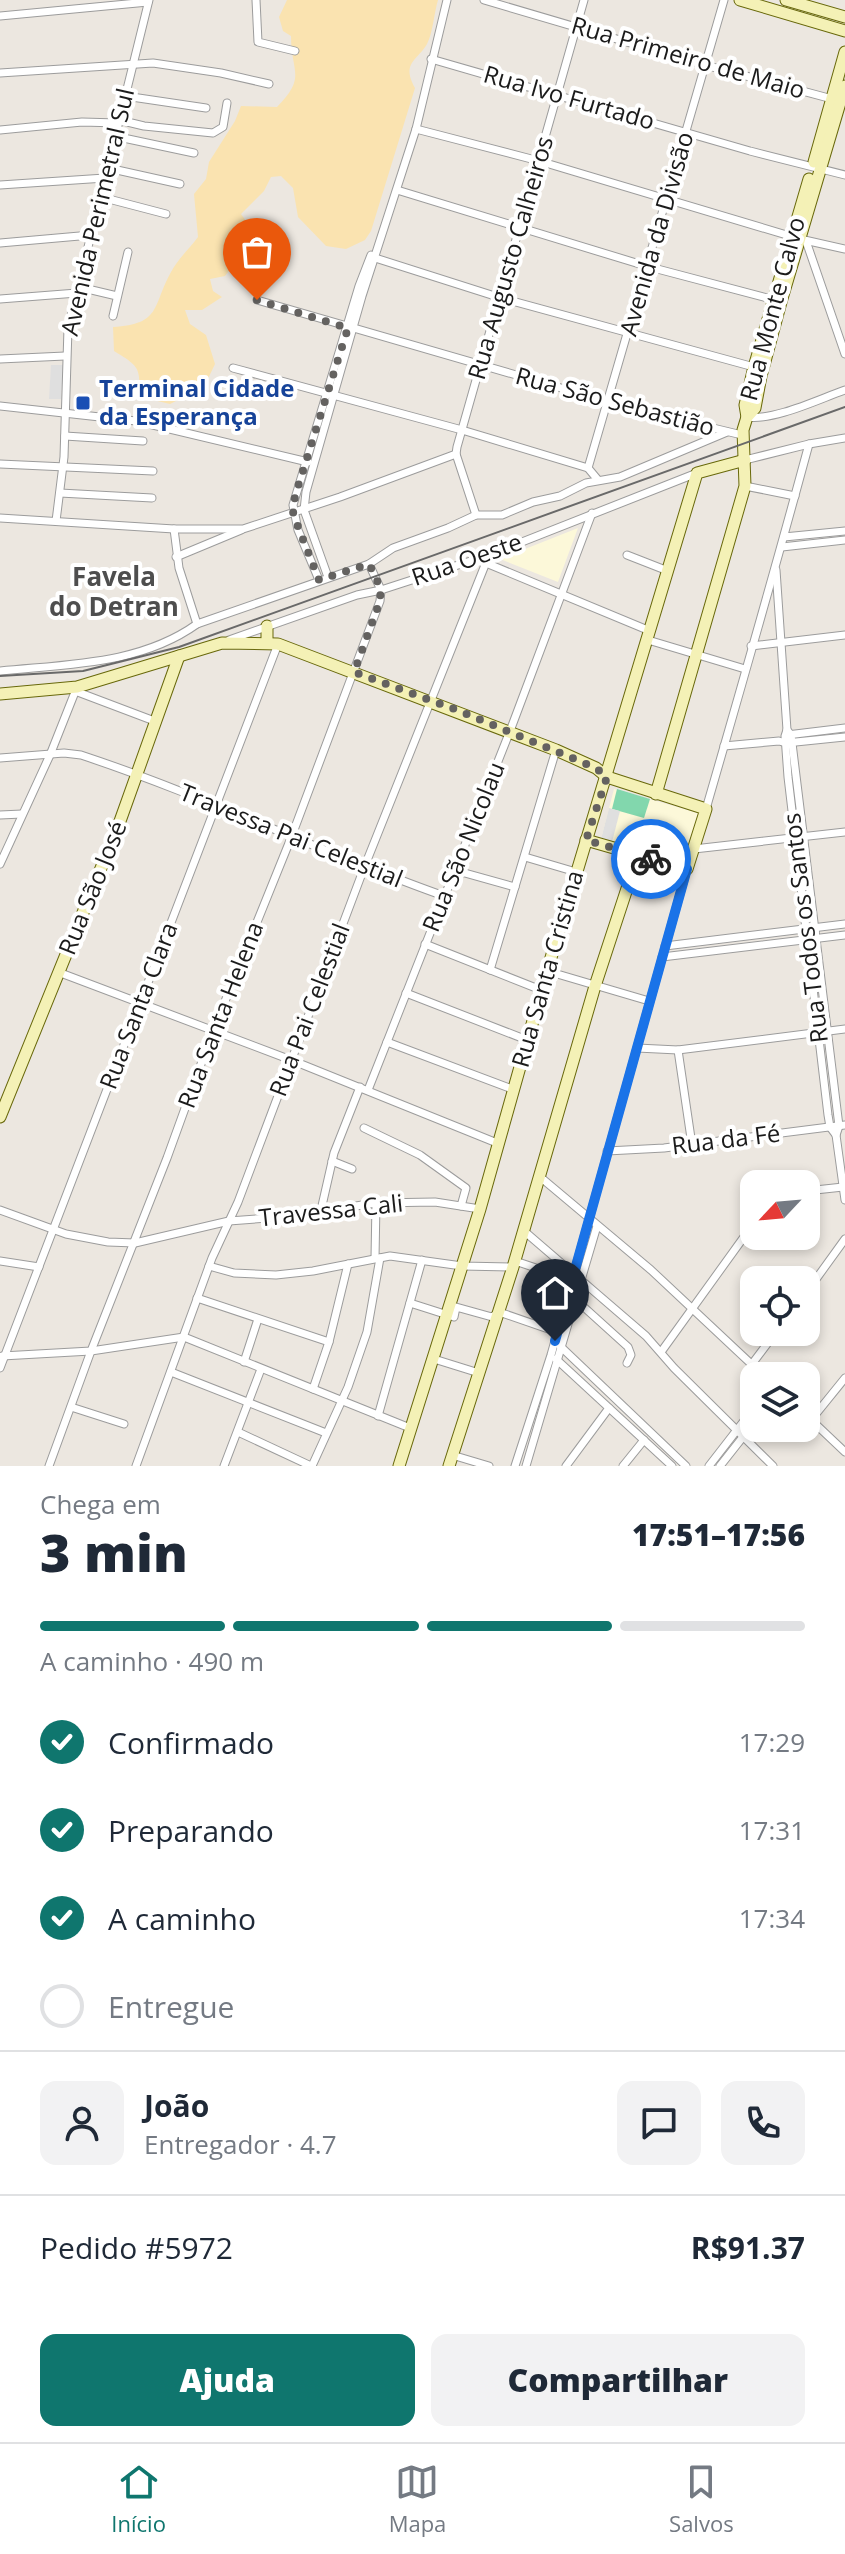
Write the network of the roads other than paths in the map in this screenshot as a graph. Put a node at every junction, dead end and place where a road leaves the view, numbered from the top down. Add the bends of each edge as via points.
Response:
1 (256, 0) edge
2 (447, 0) edge
3 (484, 0) edge
4 (584, 0) edge
5 (724, 0) edge
6 (740, 0) edge
7 (786, 0) edge
8 (148, 1) edge
9 (0, 16) edge
10 (845, 17) edge
11 (576, 26) junction
12 (845, 31) edge
13 (295, 51) dead end
14 (845, 52) edge
15 (431, 59) junction
16 (133, 62) junction
17 (705, 65) junction
18 (0, 73) edge
19 (269, 84) dead end
20 (845, 86) edge
21 (558, 94) junction
22 (125, 96) junction
23 (839, 101) edge
24 (227, 103) dead end
25 (206, 108) dead end
26 (118, 121) junction
27 (416, 129) junction
28 (0, 130) edge
29 (686, 132) junction
30 (114, 136) junction
31 (194, 153) dead end
32 (539, 161) junction
33 (108, 168) junction
34 (816, 168) junction
35 (845, 175) edge
36 (105, 178) junction
37 (180, 184) dead end
38 (0, 185) edge
39 (397, 190) junction
40 (101, 197) junction
41 (667, 199) junction
42 (166, 214) dead end
43 (520, 229) junction
44 (91, 235) junction
45 (799, 238) junction
46 (0, 243) edge
47 (845, 249) edge
48 (128, 252) dead end
49 (374, 255) junction
50 (646, 266) junction
51 (78, 290) junction
52 (117, 296) junction
53 (501, 298) junction
54 (0, 299) edge
55 (257, 300) dead end
56 (777, 301) junction
57 (113, 316) dead end
58 (351, 329) junction
59 (628, 333) junction
60 (845, 354) edge
61 (65, 356) junction
62 (0, 359) edge
63 (481, 365) junction
64 (754, 367) junction
65 (233, 368) dead end
66 (845, 390) edge
67 (331, 396) junction
68 (608, 402) junction
69 (0, 406) edge
70 (66, 412) junction
71 (747, 417) junction
72 (462, 430) junction
73 (727, 432) junction
74 (742, 435) junction
75 (65, 436) junction
76 (845, 438) edge
77 (143, 441) dead end
78 (809, 444) junction
79 (456, 454) junction
80 (745, 460) junction
81 (310, 463) junction
82 (0, 464) edge
83 (63, 467) junction
84 (153, 471) dead end
85 (697, 473) junction
86 (593, 474) junction
87 (745, 486) junction
88 (60, 493) junction
89 (795, 496) junction
90 (152, 498) dead end
91 (304, 510) junction
92 (592, 513) junction
93 (293, 514) junction
94 (476, 515) junction
95 (0, 518) edge
96 (56, 521) junction
97 (174, 529) junction
98 (243, 529) junction
99 (845, 531) edge
100 (784, 537) junction
101 (845, 540) edge
102 (782, 547) junction
103 (627, 555) dead end
104 (176, 557) junction
105 (487, 559) junction
106 (369, 564) junction
107 (776, 570) junction
108 (668, 571) junction
109 (328, 577) junction
110 (319, 580) junction
111 (381, 590) junction
112 (561, 594) junction
113 (197, 624) junction
114 (267, 626) junction
115 (845, 635) edge
116 (649, 636) junction
117 (222, 643) junction
118 (272, 643) junction
119 (780, 644) junction
120 (751, 646) junction
121 (697, 655) junction
122 (179, 656) junction
123 (745, 669) junction
124 (0, 671) edge
125 (354, 672) junction
126 (76, 689) junction
127 (0, 694) edge
128 (431, 700) junction
129 (157, 722) junction
130 (845, 728) edge
131 (510, 731) junction
132 (845, 737) edge
133 (786, 738) junction
134 (724, 746) junction
135 (556, 750) junction
136 (50, 755) junction
137 (0, 758) edge
138 (137, 777) junction
139 (607, 777) junction
140 (656, 794) junction
141 (216, 806) junction
142 (706, 809) junction
143 (22, 814) junction
144 (0, 815) edge
145 (845, 832) edge
146 (291, 838) junction
147 (800, 838) junction
148 (586, 840) junction
149 (694, 849) junction
150 (638, 855) junction
151 (525, 857) junction
152 (0, 864) edge
153 (364, 868) junction
154 (687, 869) junction
155 (454, 870) junction
156 (576, 872) junction
157 (515, 887) junction
158 (444, 896) junction
159 (845, 924) edge
160 (811, 928) junction
161 (845, 935) edge
162 (812, 939) junction
163 (425, 944) junction
164 (665, 946) junction
165 (662, 957) junction
166 (490, 970) junction
167 (547, 971) junction
168 (58, 972) junction
169 (595, 986) junction
170 (541, 990) junction
171 (406, 993) junction
172 (649, 1001) junction
173 (140, 1004) junction
174 (845, 1029) edge
175 (213, 1031) junction
176 (827, 1032) junction
177 (818, 1033) junction
178 (527, 1040) junction
179 (387, 1042) junction
180 (637, 1048) junction
181 (678, 1050) junction
182 (291, 1060) junction
183 (364, 1089) junction
184 (512, 1089) junction
185 (0, 1117) edge
186 (838, 1126) edge
187 (364, 1128) dead end
188 (497, 1143) junction
189 (692, 1145) junction
190 (607, 1151) junction
191 (332, 1161) junction
192 (352, 1169) dead end
193 (539, 1176) junction
194 (843, 1187) junction
195 (820, 1189) edge
196 (845, 1197) edge
197 (376, 1203) junction
198 (461, 1206) junction
199 (480, 1209) junction
200 (0, 1210) edge
201 (321, 1210) junction
202 (589, 1219) junction
203 (229, 1221) junction
204 (597, 1226) junction
205 (53, 1230) junction
206 (524, 1231) junction
207 (845, 1239) edge
208 (135, 1243) junction
209 (740, 1243) edge
210 (378, 1258) junction
211 (422, 1260) junction
212 (0, 1261) edge
213 (348, 1264) junction
214 (514, 1264) junction
215 (209, 1266) junction
216 (462, 1266) junction
217 (39, 1267) junction
218 (574, 1274) junction
219 (820, 1274) edge
220 (557, 1275) dead end
221 (582, 1281) junction
222 (197, 1298) junction
223 (576, 1300) junction
224 (410, 1303) junction
225 (694, 1309) junction
226 (499, 1312) junction
227 (447, 1315) junction
228 (258, 1319) junction
229 (557, 1332) junction
230 (184, 1337) junction
231 (329, 1342) junction
232 (558, 1344) junction
233 (91, 1351) junction
234 (661, 1352) junction
235 (2, 1356) edge
236 (554, 1358) junction
237 (434, 1359) junction
238 (244, 1362) junction
239 (750, 1362) edge
240 (627, 1363) dead end
241 (0, 1368) edge
242 (261, 1369) junction
243 (171, 1372) junction
244 (479, 1373) junction
245 (845, 1378) edge
246 (313, 1389) junction
247 (341, 1400) junction
248 (248, 1403) junction
249 (820, 1406) edge
250 (71, 1407) junction
251 (609, 1408) junction
252 (378, 1416) junction
253 (124, 1424) dead end
254 (740, 1424) edge
255 (410, 1428) junction
256 (820, 1428) edge
257 (736, 1429) junction
258 (238, 1432) junction
259 (326, 1433) junction
260 (740, 1434) edge
261 (644, 1440) junction
262 (740, 1441) edge
263 (748, 1442) edge
264 (845, 1452) edge
265 (451, 1460) edge
266 (49, 1466) edge
267 (136, 1466) edge
268 (225, 1466) edge
269 (312, 1466) edge
270 (399, 1466) edge
271 (489, 1466) edge
272 (515, 1466) edge
273 (526, 1466) edge
274 (566, 1466) edge
275 (623, 1466) edge
276 (672, 1466) edge
277 (686, 1466) edge
278 (709, 1466) edge
279 (720, 1466) edge
280 (773, 1466) edge

1 - 13 street via 258,42
2 - 15 street
3 - 11 street, Rua Primeiro de Maio
4 - 11 street, Rua Augusto Calheiros
5 - 17 street, Avenida da Divisão
6 - 12 main road
7 - 10 main road
8 - 9 street
8 - 16 street, Avenida Perimetral Sul
11 - 17 street, Rua Primeiro de Maio
11 - 21 street, Rua Augusto Calheiros
14 - 23 main road, Rua Monte Calvo
15 - 21 street, Rua Ivo Furtado
15 - 27 street
16 - 18 street
16 - 19 street via 178,65
16 - 22 street, Avenida Perimetral Sul
17 - 23 street, Rua Primeiro de Maio
17 - 29 street, Avenida da Divisão
20 - 23 main road, Rua Monte Calvo
21 - 29 street, Rua Ivo Furtado
21 - 32 street, Rua Augusto Calheiros
22 - 25 street
22 - 26 street, Avenida Perimetral Sul
23 - 34 main road, Rua Monte Calvo
24 - 26 street via 223,127 213,133
26 - 28 street
26 - 30 street, Avenida Perimetral Sul
27 - 32 street
27 - 39 street
29 - 34 street, Rua Ivo Furtado
29 - 41 street, Avenida da Divisão
30 - 31 street
30 - 33 street, Avenida Perimetral Sul
32 - 41 street
32 - 43 street, Rua Augusto Calheiros
33 - 36 street, Avenida Perimetral Sul
33 - 37 street
34 - 35 street, Rua Ivo Furtado
34 - 45 main road, Rua Monte Calvo
36 - 38 street
36 - 40 street, Avenida Perimetral Sul
39 - 43 street
39 - 49 street
40 - 42 street
40 - 44 street, Avenida Perimetral Sul
41 - 45 street
41 - 50 street, Avenida da Divisão
43 - 50 street
43 - 53 street, Rua Augusto Calheiros
44 - 46 street
44 - 51 street, Avenida Perimetral Sul
45 - 47 street
45 - 56 main road, Rua Monte Calvo
45 - 60 street
48 - 52 street
49 - 53 street
49 - 58 street
50 - 56 street
50 - 59 street, Avenida da Divisão
51 - 52 street
51 - 54 street
51 - 61 street, Avenida Perimetral Sul
52 - 57 street
53 - 59 street
53 - 63 street, Rua Augusto Calheiros
55 - 58 street, Rua São Sebastião
56 - 64 main road, Rua Monte Calvo
56 - 71 main road, Rua Monte Calvo via 755,408
58 - 63 street, Rua São Sebastião
58 - 67 street
59 - 64 street
59 - 68 street, Avenida da Divisão
61 - 62 street
61 - 70 street, Avenida Perimetral Sul
63 - 68 street, Rua São Sebastião
63 - 72 street, Rua Augusto Calheiros
64 - 71 main road, Rua Monte Calvo
65 - 67 street
66 - 71 street via 773,415
67 - 72 street
67 - 81 street
68 - 73 street, Rua São Sebastião
68 - 86 street, Avenida da Divisão
69 - 70 street
70 - 75 street, Avenida Perimetral Sul
70 - 81 street via 136,421
71 - 74 main road
72 - 79 street, Rua Augusto Calheiros
72 - 86 street
73 - 74 street, Rua São Sebastião
73 - 86 street, Rua Oeste via 620,477
74 - 80 main road
75 - 77 street
75 - 83 street, Avenida Perimetral Sul
76 - 78 street
78 - 80 street
78 - 89 street
79 - 91 street
79 - 94 street
80 - 85 main road, Rua Oeste
80 - 87 main road
81 - 91 street
81 - 93 street
82 - 83 street
83 - 84 street
83 - 88 street, Avenida Perimetral Sul
85 - 92 street, Rua Oeste
85 - 108 main road, Rua Santa Cristina
86 - 94 street, Rua Oeste via 560,496 507,513
87 - 89 street
87 - 121 main road
88 - 90 street
88 - 96 street, Avenida Perimetral Sul
89 - 100 street
91 - 93 street
91 - 109 street
92 - 105 street, Rua Oeste
92 - 112 street, Rua São Nicolau
93 - 98 street
93 - 110 street
94 - 106 street, Rua Oeste via 393,548
95 - 96 street
96 - 97 street
97 - 98 street
97 - 104 street
98 - 104 street
99 - 100 street
100 - 102 street
101 - 102 street
102 - 107 street
103 - 108 street
104 - 113 street
105 - 111 street, Rua Oeste
105 - 112 street
105 - 128 street, Rua Pai Celestial
106 - 109 street, Rua Oeste
106 - 111 street
107 - 119 street, Rua Todos os Santos
107 - 120 street
108 - 116 main road, Rua Santa Cristina
109 - 110 street, Rua Oeste
110 - 113 street, Rua Oeste
111 - 114 street, Rua Oeste
111 - 125 street, Rua Santa Helena
112 - 116 street
112 - 131 street, Rua São Nicolau
113 - 124 street, Rua Oeste via 174,640 125,656
114 - 117 street, Rua Oeste
114 - 118 main road
115 - 119 street
116 - 121 street
116 - 139 main road, Rua Santa Cristina
117 - 118 main road
117 - 122 main road, Rua Oeste
118 - 125 main road
118 - 141 street, Rua Santa Clara
119 - 120 street
119 - 133 street, Rua Todos os Santos
120 - 123 street
121 - 123 street
121 - 140 main road
122 - 126 main road, Rua Oeste
122 - 129 main road, Rua São José
123 - 134 street
125 - 128 main road
125 - 146 street, Rua Santa Helena
126 - 127 main road, Rua Oeste
126 - 129 street
126 - 136 street
128 - 131 main road
128 - 153 street, Rua Pai Celestial
129 - 138 main road, Rua São José
130 - 133 street
131 - 135 main road
131 - 155 street, Rua São Nicolau
132 - 133 street
133 - 134 street
133 - 147 street, Rua Todos os Santos
134 - 142 street
135 - 139 main road
135 - 151 street
136 - 137 street, Travessa Pai Celestial
136 - 138 street, Travessa Pai Celestial via 81,755
136 - 143 street
138 - 141 street, Travessa Pai Celestial
138 - 168 main road, Rua São José
139 - 140 main road
139 - 148 main road, Rua Santa Cristina
140 - 142 main road
141 - 146 street, Travessa Pai Celestial
141 - 173 street, Rua Santa Clara
142 - 149 main road
143 - 144 street
143 - 152 street
145 - 147 street
146 - 153 street, Travessa Pai Celestial
146 - 175 street, Rua Santa Helena
147 - 149 street
147 - 160 street, Rua Todos os Santos
148 - 150 main road
148 - 156 main road, Rua Santa Cristina
149 - 154 main road
150 - 154 main road
150 - 169 main road
151 - 156 street
151 - 157 street
153 - 158 street, Travessa Pai Celestial
153 - 182 street, Rua Pai Celestial
154 - 164 street
155 - 157 street
155 - 158 street, Rua São Nicolau
156 - 167 main road, Rua Santa Cristina
157 - 166 street
158 - 163 street, Rua São Nicolau
159 - 160 street
160 - 162 street, Rua Todos os Santos
160 - 164 street
161 - 162 street
162 - 165 street
162 - 176 street, Rua Todos os Santos
162 - 177 street, Rua Todos os Santos
163 - 166 street
163 - 171 street, Rua São Nicolau
164 - 165 street
165 - 172 street
166 - 170 street
167 - 169 street
167 - 170 main road, Rua Santa Cristina
168 - 173 street
168 - 185 main road, Rua São José
169 - 172 street
169 - 193 main road
170 - 178 main road, Rua Santa Cristina
171 - 178 street
171 - 179 street, Rua São Nicolau
172 - 180 street
173 - 175 street
173 - 205 street, Rua Santa Clara
174 - 176 street
175 - 182 street
175 - 208 street, Rua Santa Helena
176 - 177 street
176 - 186 street, Rua Todos os Santos
177 - 181 street
177 - 186 street, Rua Todos os Santos
178 - 184 main road, Rua Santa Cristina
179 - 183 street, Rua São Nicolau
179 - 184 street
180 - 181 street
180 - 190 street
181 - 189 street
182 - 183 street
182 - 203 street, Rua Pai Celestial
183 - 188 street
183 - 191 street, Rua São Nicolau
184 - 188 main road, Rua Santa Cristina
186 - 189 street, Rua da Fé
186 - 194 street
187 - 198 street via 420,1155 466,1188
188 - 199 main road, Rua Santa Cristina
189 - 190 street, Rua da Fé
190 - 202 street
191 - 192 street
191 - 201 street, Rua São Nicolau
193 - 202 street
193 - 206 main road
194 - 195 street
194 - 196 street
197 - 198 street, Travessa Cali
197 - 201 street, Travessa Cali
197 - 210 street
198 - 199 street, Travessa Cali
199 - 216 main road, Rua Santa Cristina
200 - 205 street, Travessa Cali
201 - 203 street, Travessa Cali
202 - 204 street
202 - 218 street
203 - 208 street, Travessa Cali
203 - 215 street, Rua Pai Celestial
204 - 221 street
204 - 225 street
205 - 208 street, Travessa Cali
205 - 217 street, Rua Santa Clara
206 - 214 main road
206 - 218 street
207 - 219 street
208 - 233 street, Rua Santa Helena
209 - 225 street
210 - 211 street
210 - 213 street
210 - 247 street via 367,1332
211 - 216 street
211 - 224 street
212 - 217 street
213 - 215 street via 276,1275
213 - 231 street
214 - 216 street
214 - 220 street
214 - 226 main road
215 - 222 street, Rua Pai Celestial
216 - 227 main road, Rua Santa Cristina
217 - 235 street, Rua Santa Clara
218 - 221 street
218 - 229 street
221 - 223 street
221 - 234 street
222 - 228 street
222 - 230 street, Rua Pai Celestial
223 - 232 street
223 - 240 street via 628,1347
224 - 227 street
224 - 252 street
225 - 234 street
225 - 239 street
226 - 227 street via 492,1317 456,1307 454,1317
226 - 229 street
226 - 244 main road
227 - 237 main road, Rua Santa Cristina
228 - 231 street
228 - 238 street
229 - 232 street
230 - 233 street
230 - 238 street
230 - 243 street, Rua Pai Celestial
231 - 246 street
232 - 236 street
232 - 277 street
233 - 235 street
233 - 250 street, Rua Santa Helena
234 - 257 street
235 - 241 street, Rua Santa Clara
236 - 251 street
236 - 272 street
236 - 273 street
237 - 244 street
237 - 255 main road, Rua Santa Cristina
238 - 242 street
242 - 246 street
242 - 248 street
243 - 248 street
243 - 267 street, Rua Pai Celestial
244 - 265 main road
245 - 249 street
246 - 247 street
247 - 252 street
247 - 259 street
248 - 258 street
248 - 259 street
250 - 253 street
250 - 266 street, Rua Santa Helena
251 - 261 street
251 - 274 street
252 - 255 street
254 - 257 street
255 - 270 main road, Rua Santa Cristina
256 - 264 street
257 - 260 street
257 - 278 street
258 - 268 street
258 - 269 street
259 - 269 street
261 - 275 street
261 - 276 street
262 - 279 street
263 - 280 street
265 - 271 street

